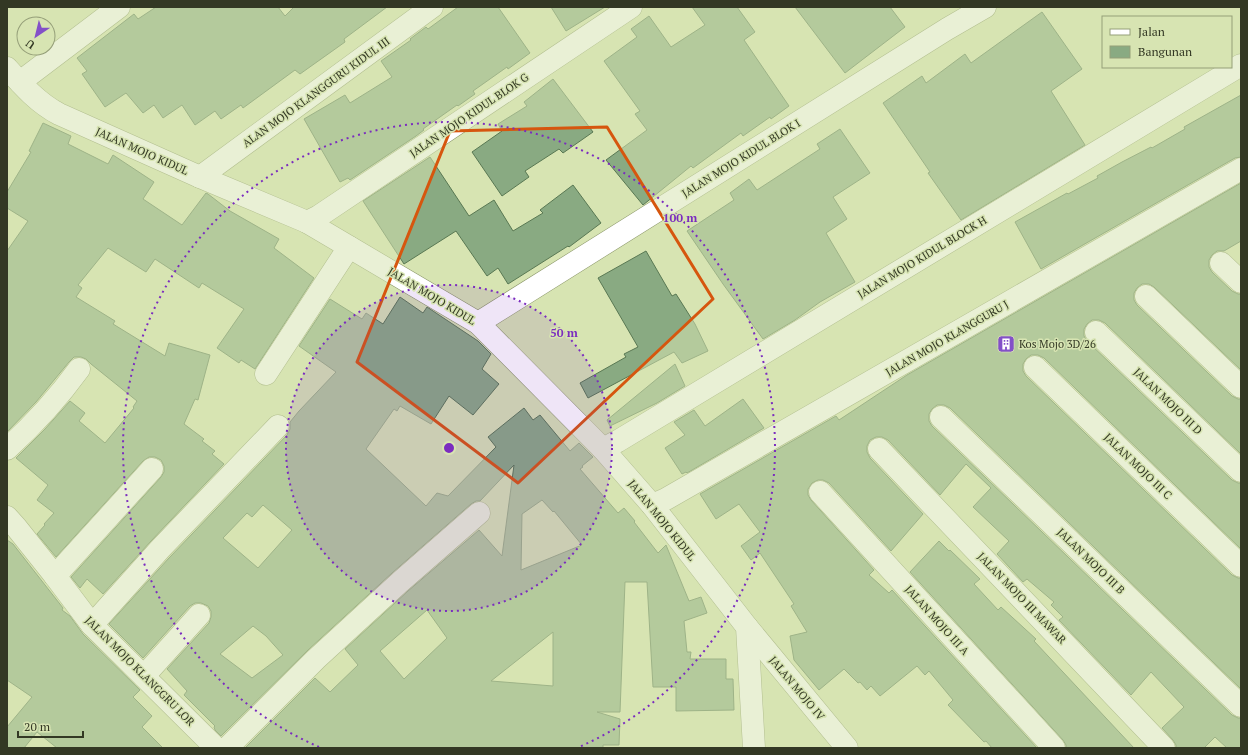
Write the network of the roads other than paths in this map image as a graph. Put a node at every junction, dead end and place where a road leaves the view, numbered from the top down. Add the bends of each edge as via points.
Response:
1 (120, 7) edge
2 (432, 7) edge
3 (631, 7) edge
4 (985, 7) edge
5 (1241, 65) edge
6 (13, 75) edge
7 (1241, 169) edge
8 (200, 177) junction
9 (307, 222) junction
10 (350, 247) junction
11 (1221, 263) dead end
12 (1241, 282) edge
13 (1146, 296) dead end
14 (478, 323) junction
15 (1096, 332) dead end
16 (1035, 367) dead end
17 (79, 369) dead end
18 (266, 374) dead end
19 (1241, 387) edge
20 (941, 417) dead end
21 (278, 426) dead end
22 (879, 448) dead end
23 (7, 449) edge
24 (603, 449) junction
25 (152, 469) dead end
26 (1241, 471) edge
27 (820, 492) dead end
28 (652, 505) junction
29 (479, 513) dead end
30 (7, 517) edge
31 (1241, 566) edge
32 (54, 576) junction
33 (199, 615) dead end
34 (92, 625) junction
35 (747, 627) junction
36 (783, 671) junction
37 (144, 676) junction
38 (750, 682) junction
39 (1241, 706) edge
40 (216, 748) edge
41 (227, 748) edge
42 (754, 748) edge
43 (847, 748) edge
44 (1054, 748) edge
45 (1164, 748) edge

1 - 6 street
2 - 8 street, ALAN MOJO KLANGGURU KIDUL III
3 - 9 street, JALAN MOJO KIDUL BLOK G via 326,212
4 - 14 street, JALAN MOJO KIDUL BLOK I
5 - 24 street, JALAN MOJO KIDUL BLOCK H
6 - 8 street, JALAN MOJO KIDUL via 47,108
7 - 28 street, JALAN MOJO KLANGGURU J
8 - 9 street, JALAN MOJO KIDUL
9 - 10 street, JALAN MOJO KIDUL
10 - 14 street, JALAN MOJO KIDUL
10 - 18 street
11 - 12 street
13 - 19 street
14 - 24 street, JALAN MOJO KIDUL
15 - 26 street, JALAN MOJO III D
16 - 31 street, JALAN MOJO III C
17 - 23 street via 28,430
20 - 39 street, JALAN MOJO III B
21 - 34 street via 160,549
22 - 45 street, JALAN MOJO III MAWAR
24 - 28 street, JALAN MOJO KIDUL
25 - 32 street
27 - 44 street, JALAN MOJO III A
28 - 35 street, JALAN MOJO KIDUL
29 - 41 street via 316,660
30 - 32 street, JALAN MOJO KLANGGRU LOR
32 - 34 street, JALAN MOJO KLANGGRU LOR
33 - 37 street
34 - 37 street, JALAN MOJO KLANGGRU LOR
35 - 36 street, JALAN MOJO IV
35 - 38 street
36 - 38 street
36 - 43 street, JALAN MOJO IV
37 - 40 street, JALAN MOJO KLANGGRU LOR
38 - 42 street

